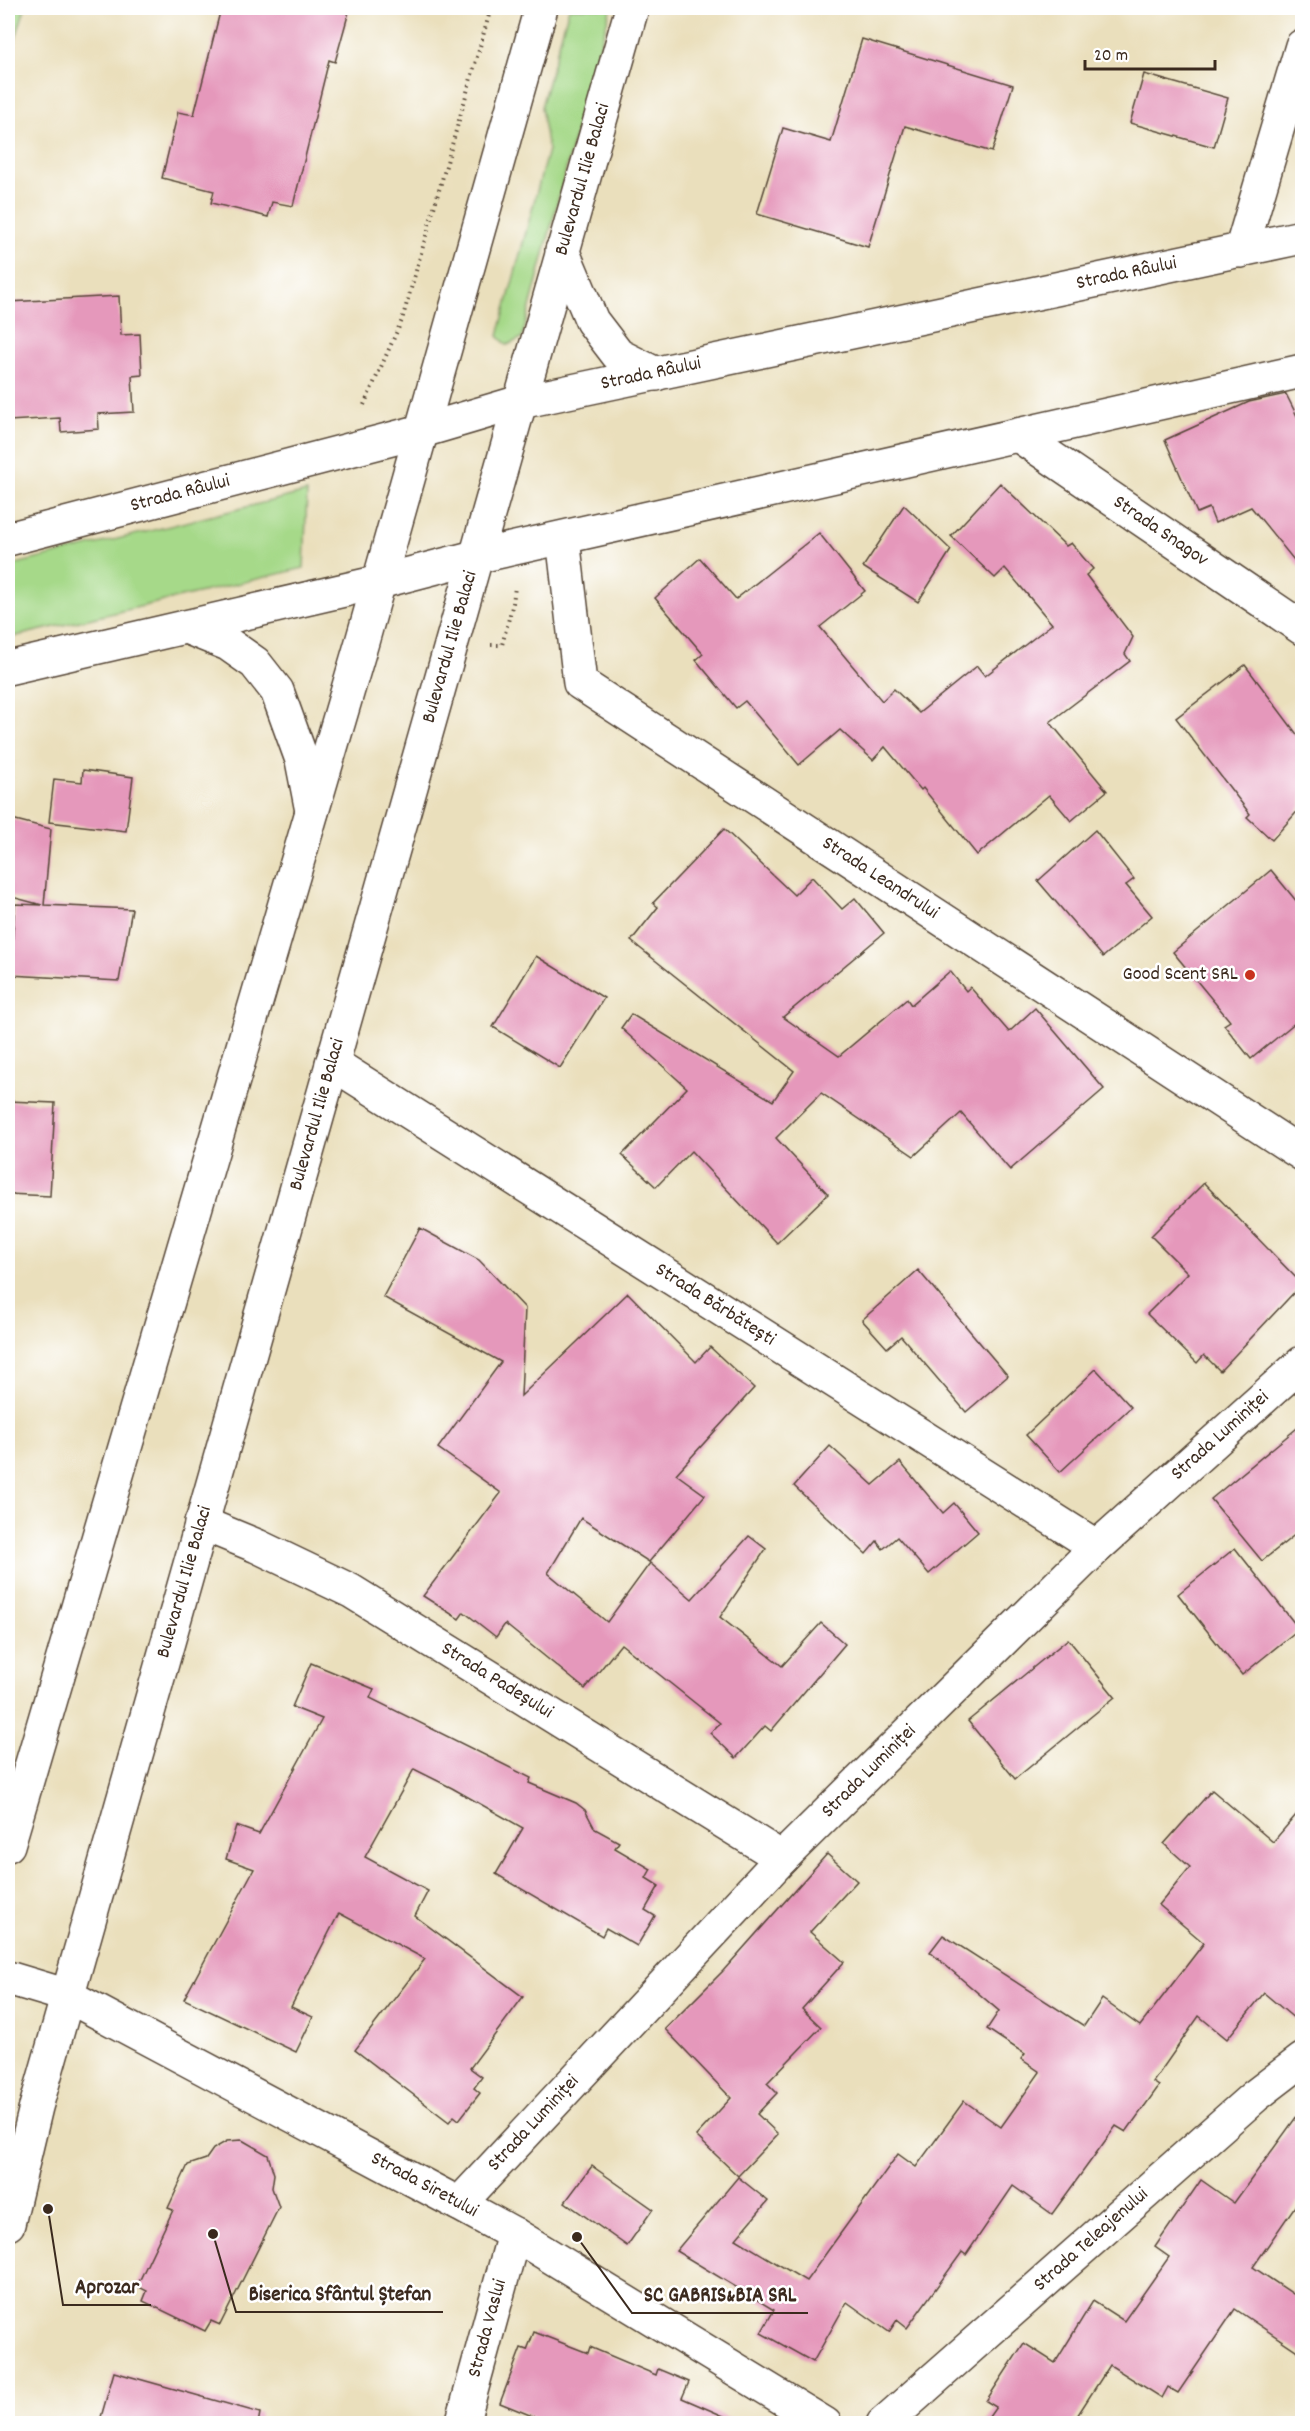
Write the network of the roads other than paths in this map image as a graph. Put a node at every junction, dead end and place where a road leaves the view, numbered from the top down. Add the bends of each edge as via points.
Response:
1 (541, 8) edge
2 (632, 8) edge
3 (1302, 46) edge
4 (1302, 237) edge
5 (562, 250) junction
6 (1241, 251) junction
7 (1302, 371) edge
8 (656, 374) junction
9 (520, 402) junction
10 (422, 431) junction
11 (1018, 435) junction
12 (563, 537) junction
13 (8, 539) edge
14 (475, 557) junction
15 (379, 582) junction
16 (186, 627) junction
17 (1302, 628) edge
18 (8, 668) edge
19 (312, 811) junction
20 (332, 1063) junction
21 (1302, 1154) edge
22 (1302, 1363) edge
23 (201, 1523) junction
24 (1097, 1547) junction
25 (8, 1845) edge
26 (782, 1858) junction
27 (8, 1978) edge
28 (68, 1996) junction
29 (1302, 2060) edge
30 (459, 2204) junction
31 (8, 2224) edge
32 (514, 2234) junction
33 (462, 2424) edge
34 (825, 2424) edge
35 (883, 2424) edge

1 - 10 main road
2 - 5 main road, Bulevardul Ilie Balaci
3 - 6 main road
4 - 6 main road, Strada Râului
5 - 8 main road via 592,321 618,355
5 - 9 main road, Bulevardul Ilie Balaci
6 - 8 main road, Strada Râului
7 - 11 main road
8 - 9 main road, Strada Râului
9 - 10 main road, Strada Râului
9 - 14 main road, Bulevardul Ilie Balaci
10 - 13 main road, Strada Râului
10 - 15 main road
11 - 12 main road
11 - 17 main road, Strada Snagov
12 - 14 main road
12 - 21 main road, Strada Leandrului via 580,683
14 - 15 main road
14 - 20 main road, Bulevardul Ilie Balaci
15 - 16 main road
15 - 19 main road
16 - 18 main road
16 - 19 main road via 228,644 255,663 277,691 302,760
19 - 25 main road
20 - 23 main road, Bulevardul Ilie Balaci
20 - 24 main road, Strada Bărbătești
22 - 24 main road, Strada Luminiței
23 - 26 main road, Strada Padeșului via 351,1591
23 - 28 main road, Bulevardul Ilie Balaci
24 - 26 main road, Strada Luminiței
26 - 30 main road, Strada Luminiței
27 - 28 main road, Strada Siretului
28 - 30 main road, Strada Siretului
28 - 31 main road, Bulevardul Ilie Balaci
29 - 35 main road, Strada Teleajenului via 1246,2104
30 - 32 main road, Strada Siretului
32 - 33 main road, Strada Vaslui
32 - 34 main road, Strada Siretului

